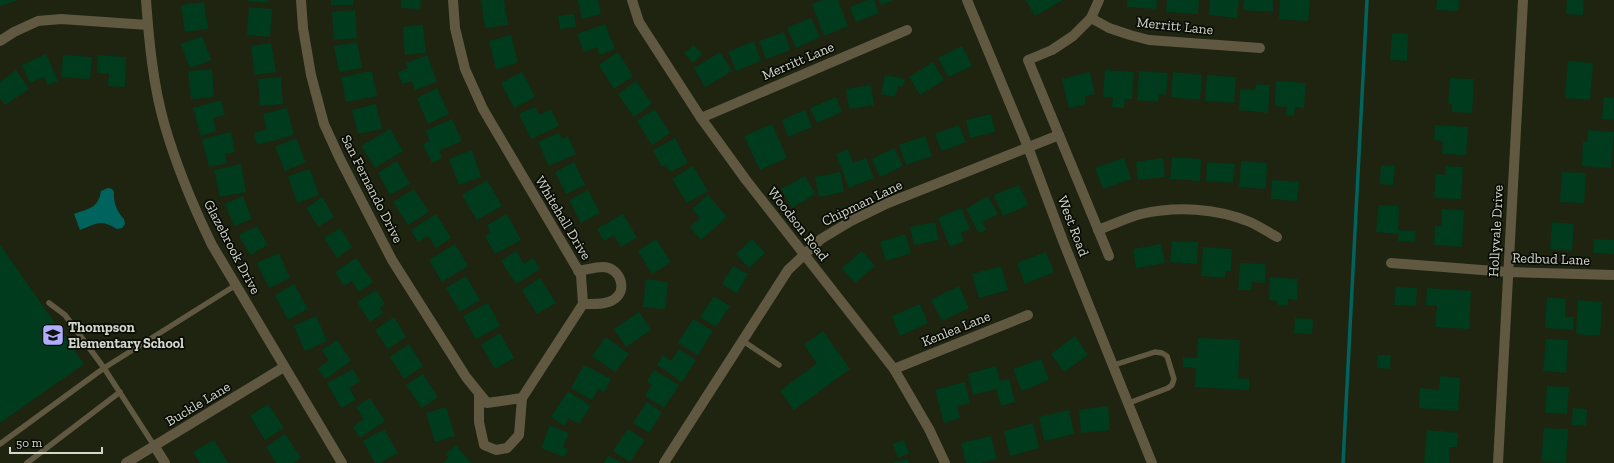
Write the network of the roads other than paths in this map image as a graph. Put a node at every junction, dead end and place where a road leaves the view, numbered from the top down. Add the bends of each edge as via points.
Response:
1 (146, 0) edge
2 (302, 0) edge
3 (453, 0) edge
4 (632, 0) edge
5 (967, 0) edge
6 (1099, 0) edge
7 (1522, 0) edge
8 (1091, 18) junction
9 (148, 25) junction
10 (907, 30) dead end
11 (0, 41) edge
12 (1260, 48) dead end
13 (701, 118) junction
14 (1059, 135) junction
15 (1028, 147) junction
16 (1098, 230) junction
17 (1277, 237) dead end
18 (804, 255) junction
19 (1109, 256) dead end
20 (1391, 263) dead end
21 (578, 271) junction
22 (1508, 272) junction
23 (1614, 275) edge
24 (236, 285) junction
25 (49, 303) dead end
26 (583, 304) junction
27 (1028, 315) dead end
28 (743, 340) junction
29 (779, 365) dead end
30 (1114, 365) junction
31 (284, 367) junction
32 (104, 368) junction
33 (894, 369) junction
34 (120, 392) junction
35 (479, 394) junction
36 (522, 398) junction
37 (1129, 403) junction
38 (0, 444) edge
39 (155, 447) junction
40 (27, 463) edge
41 (126, 463) edge
42 (165, 463) edge
43 (342, 463) edge
44 (664, 463) edge
45 (945, 463) edge
46 (1152, 463) edge
47 (1498, 463) edge

1 - 9 street, Glazebrook Drive
2 - 35 street, San Fernando Drive via 303,28 311,75 324,124 392,260
3 - 21 street, Whitehall Drive via 455,28 465,69 483,109
4 - 13 street, Woodson Road via 639,22
5 - 15 street, West Road
6 - 8 street
7 - 22 street, Hollyvale Drive
8 - 12 street, Merritt Lane via 1109,28 1149,40
8 - 14 street, West Road via 1073,36 1052,50 1028,60
9 - 11 street via 62,19 38,21
9 - 24 street, Glazebrook Drive via 164,122 179,168 212,245
10 - 13 street, Merritt Lane
13 - 18 street, Woodson Road
14 - 15 street, Chipman Lane
14 - 16 street, West Road
15 - 18 street, Chipman Lane via 888,203 821,239
15 - 30 street, West Road
16 - 17 street via 1140,214 1192,209 1219,213 1249,222
16 - 19 street, West Road
18 - 28 street, Chipman Lane via 788,270
18 - 33 street, Woodson Road
20 - 22 street, Redbud Lane
21 - 26 street, Whitehall Drive via 581,275
21 - 26 street via 604,266 618,273 622,281 621,291 614,300
22 - 23 street, Redbud Lane
22 - 47 street, Hollyvale Drive
24 - 31 street, Glazebrook Drive
24 - 32 lane
25 - 32 lane via 65,315
26 - 36 street
27 - 33 street, Kenlea Lane
28 - 29 lane
28 - 44 street, Chipman Lane
30 - 37 street, West Road
30 - 37 lane via 1155,352 1167,356 1174,379 1172,385
31 - 39 street, Buckle Lane
31 - 43 street, Glazebrook Drive
32 - 34 lane
32 - 38 lane
33 - 45 street, Woodson Road via 929,429
34 - 39 lane
34 - 40 lane
35 - 36 street via 487,403
35 - 36 street via 479,422 484,445 496,450 507,448 519,436
37 - 46 street, West Road
39 - 41 street, Buckle Lane
39 - 42 street

